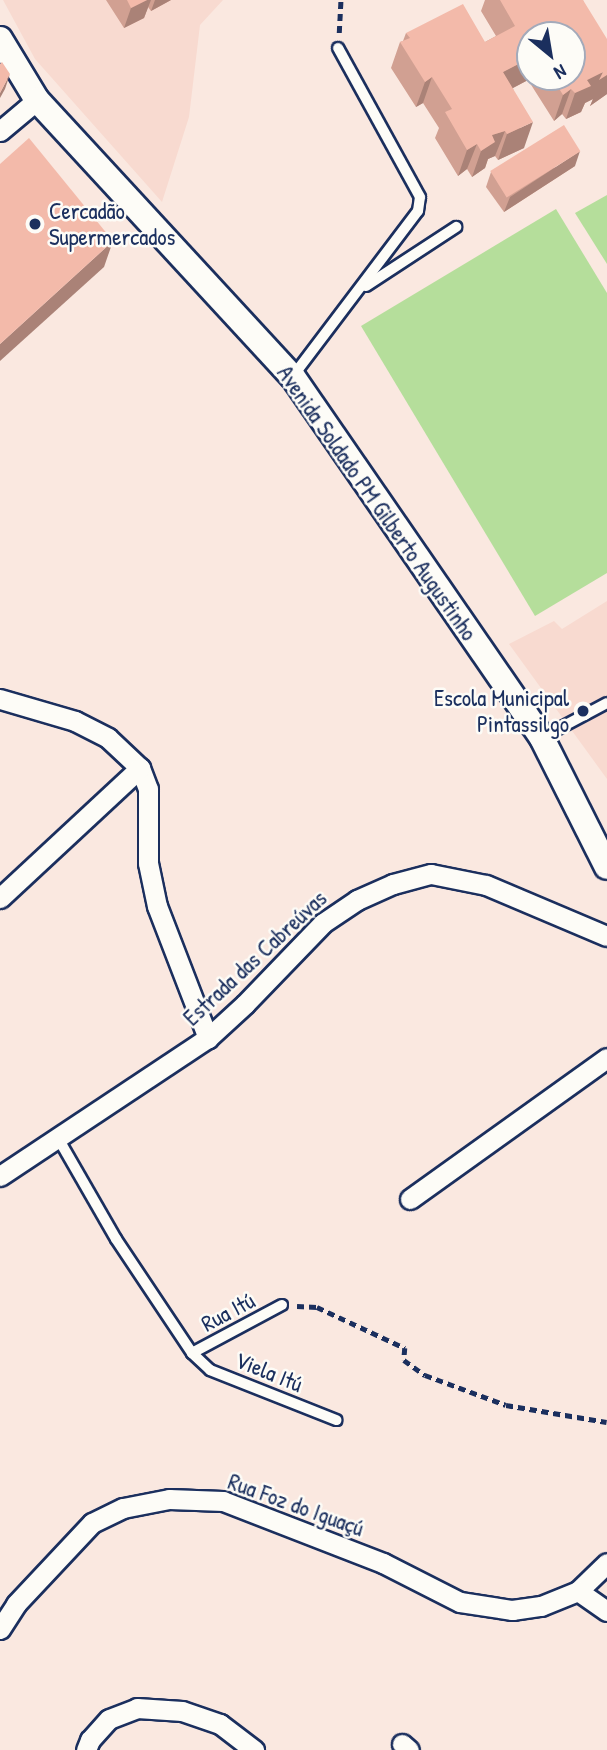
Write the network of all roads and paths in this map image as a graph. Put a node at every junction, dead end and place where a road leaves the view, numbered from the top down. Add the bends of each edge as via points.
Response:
1 (341, 0) edge
2 (0, 39) edge
3 (338, 48) joint
4 (37, 100) junction
5 (0, 131) edge
6 (456, 227) dead end
7 (357, 292) junction
8 (293, 377) junction
9 (0, 699) edge
10 (607, 703) edge
11 (542, 738) junction
12 (140, 768) junction
13 (607, 867) edge
14 (0, 898) edge
15 (607, 936) edge
16 (208, 1038) junction
17 (607, 1058) edge
18 (58, 1138) junction
19 (0, 1176) edge
20 (410, 1199) dead end
21 (282, 1304) joint
22 (192, 1353) junction
23 (336, 1420) dead end
24 (607, 1422) edge
25 (607, 1563) edge
26 (578, 1591) junction
27 (607, 1611) edge
28 (0, 1629) edge
29 (86, 1750) edge
30 (254, 1750) edge

1 - 3 path
2 - 4 street, Avenida Soldado PM Gilberto Augustinho
3 - 7 lane via 420,197 411,222
4 - 5 street
4 - 8 street, Avenida Soldado PM Gilberto Augustinho
6 - 7 lane
7 - 8 lane
8 - 11 street, Avenida Soldado PM Gilberto Augustinho
9 - 12 street via 75,720 108,738
10 - 11 lane
11 - 13 street, Avenida Soldado PM Gilberto Augustinho
12 - 14 street
12 - 16 street via 148,789 148,863 157,906
15 - 16 street, Estrada das Cabreúvas via 485,885 431,874 357,900 323,923
16 - 18 street, Estrada das Cabreúvas
17 - 20 street
18 - 19 street, Estrada das Cabreúvas
18 - 22 lane, Viela Itú via 116,1239
21 - 22 lane, Rua Itú
21 - 24 path via 317,1307 405,1348 404,1360 425,1375 506,1405
22 - 23 lane, Viela Itú via 210,1370
25 - 26 street
26 - 27 street
26 - 28 street, Rua Foz do Iguaçú via 541,1606 512,1610 460,1602 383,1563 223,1501 169,1499 123,1508 92,1523 16,1604
29 - 30 street via 109,1718 137,1708 182,1710 220,1724

